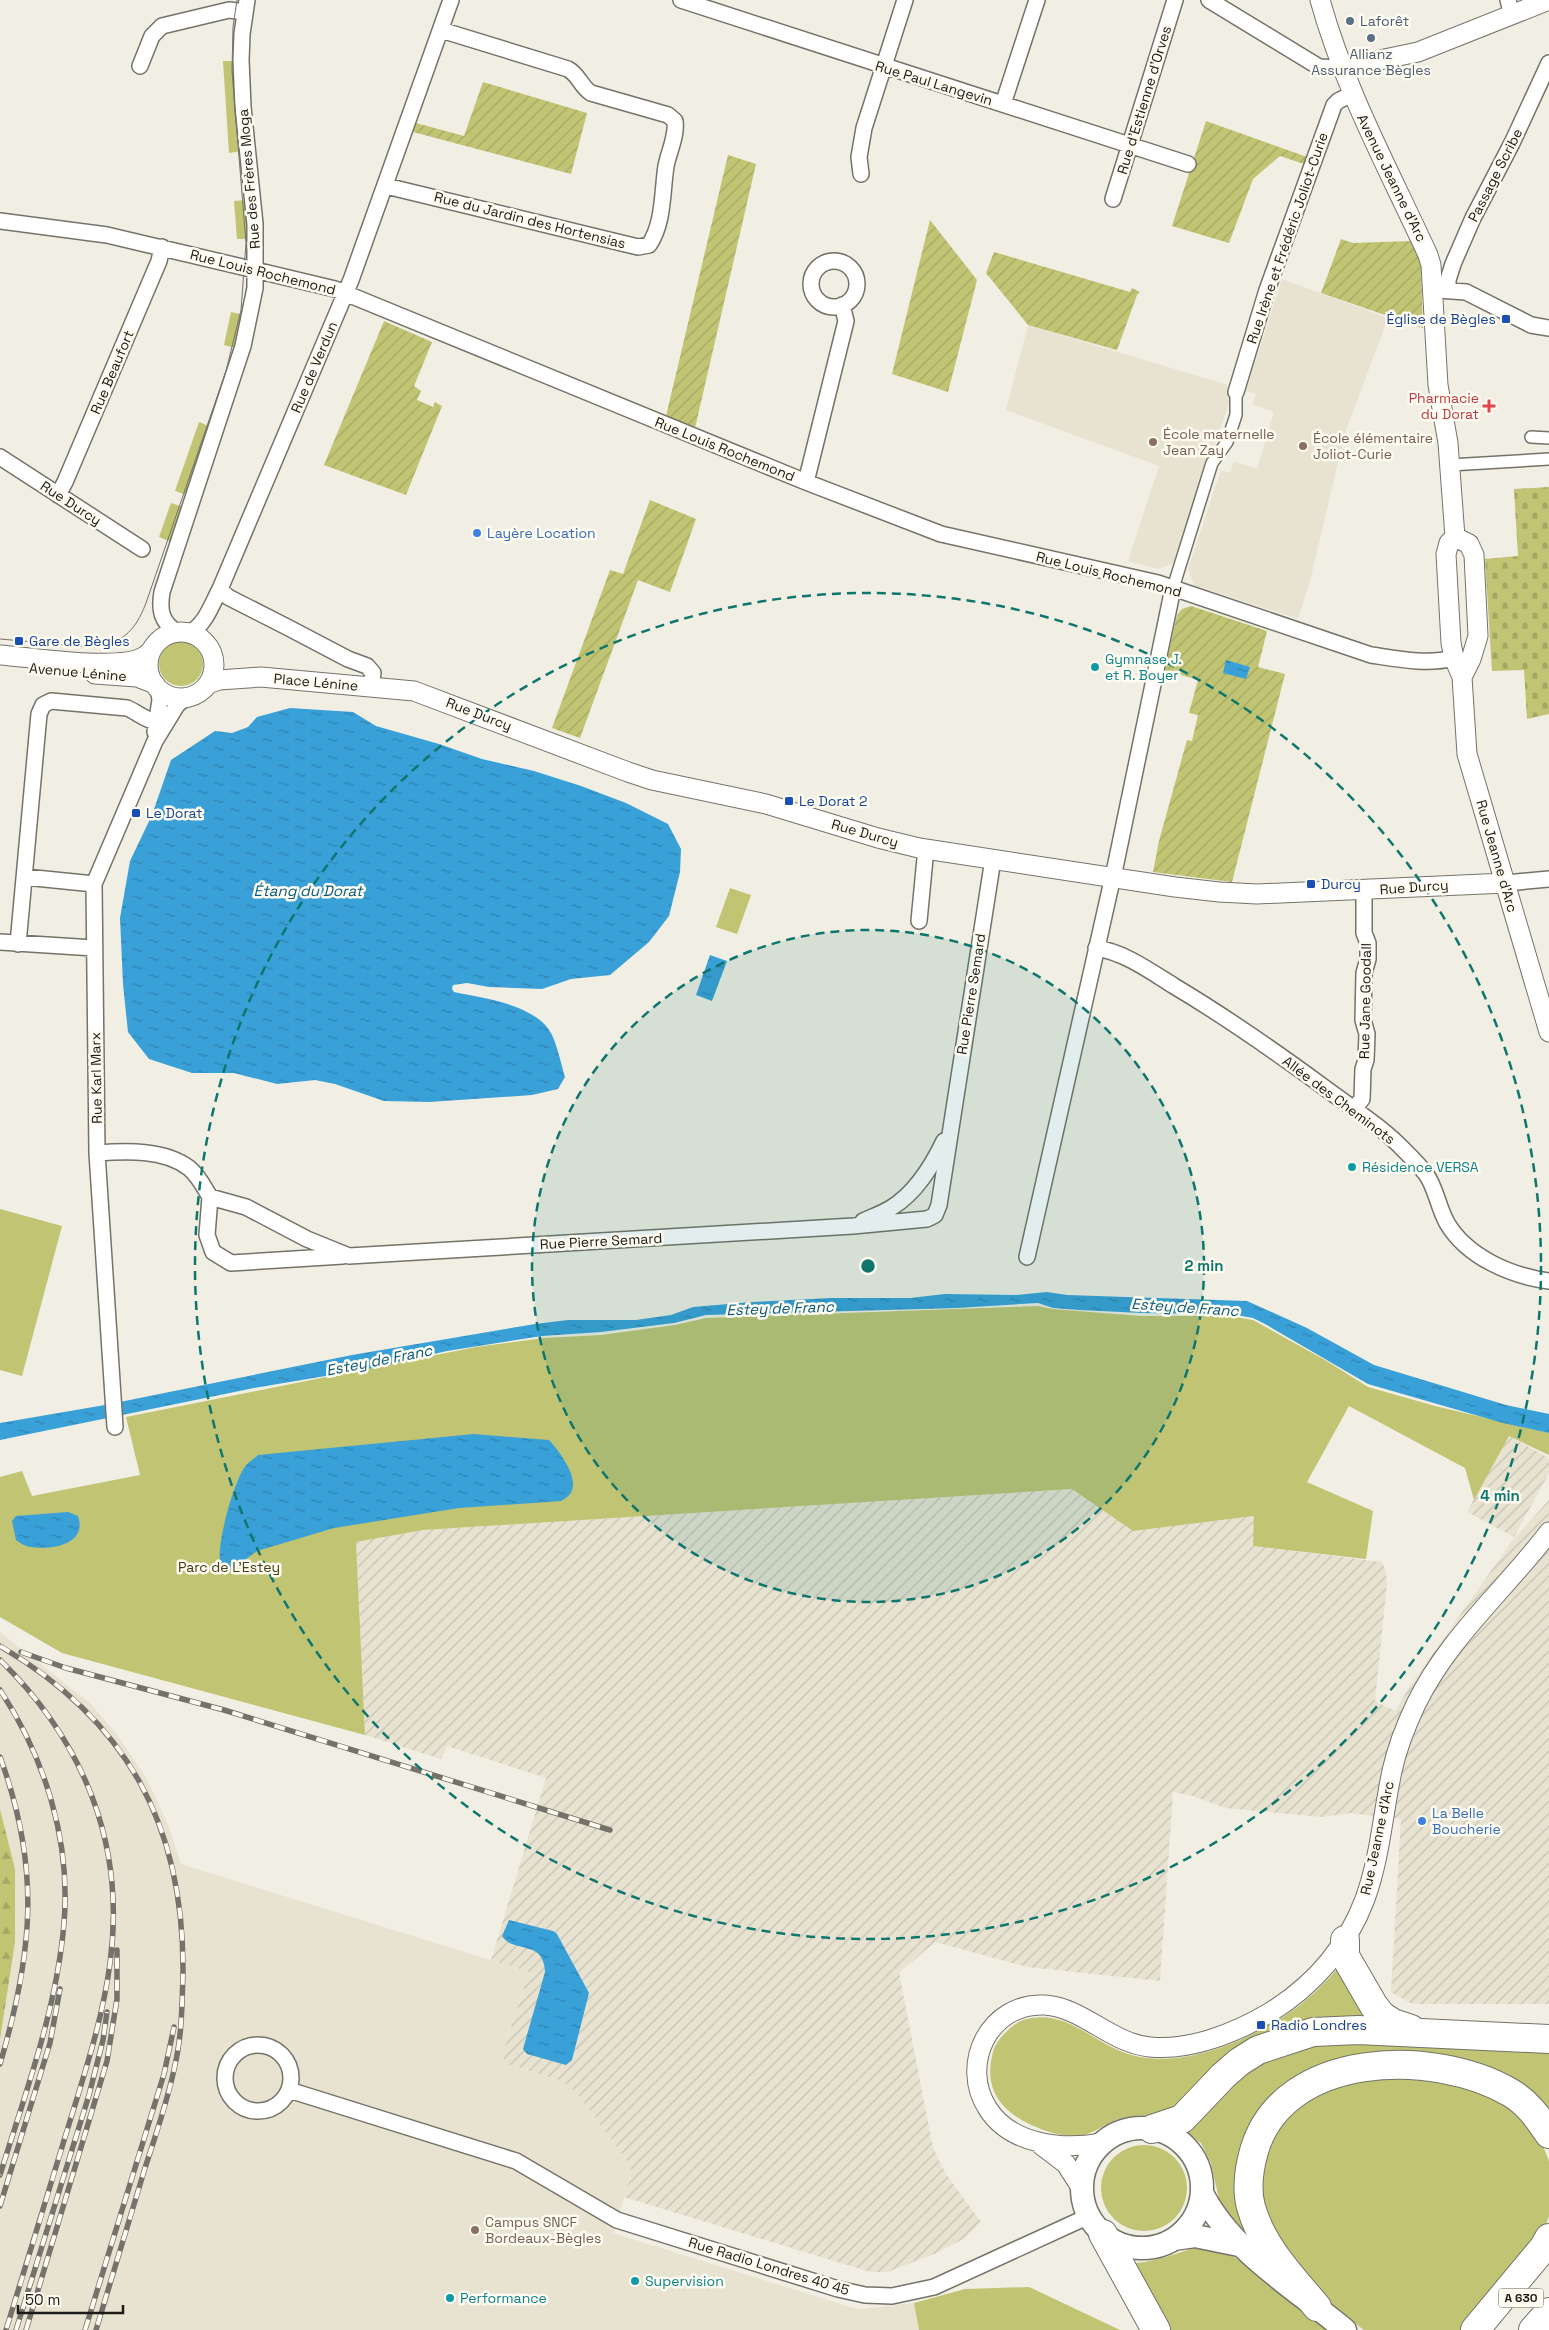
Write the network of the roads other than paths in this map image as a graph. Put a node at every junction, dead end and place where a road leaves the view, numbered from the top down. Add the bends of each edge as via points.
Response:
1 (452, 0) edge
2 (681, 0) edge
3 (905, 0) edge
4 (1037, 0) edge
5 (1175, 0) edge
6 (1209, 0) edge
7 (1320, 0) edge
8 (1549, 0) edge
9 (246, 6) edge
10 (1510, 8) edge
11 (441, 30) junction
12 (1549, 63) edge
13 (140, 66) dead end
14 (884, 67) junction
15 (1341, 68) junction
16 (1352, 94) junction
17 (1003, 104) junction
18 (1130, 145) junction
19 (1188, 164) dead end
20 (860, 174) dead end
21 (386, 186) junction
22 (1113, 199) dead end
23 (0, 221) edge
24 (162, 247) junction
25 (256, 271) junction
26 (1441, 290) junction
27 (346, 293) junction
28 (842, 305) dead end
29 (1549, 328) edge
30 (1236, 392) joint
31 (1530, 438) dead end
32 (1549, 438) edge
33 (0, 456) edge
34 (1549, 459) edge
35 (1450, 465) junction
36 (806, 482) junction
37 (58, 495) junction
38 (1455, 538) junction
39 (142, 549) dead end
40 (173, 556) joint
41 (1173, 588) junction
42 (220, 589) junction
43 (183, 632) junction
44 (153, 648) junction
45 (0, 655) edge
46 (213, 657) junction
47 (1454, 658) junction
48 (0, 665) edge
49 (260, 677) junction
50 (1462, 677) junction
51 (208, 684) junction
52 (157, 686) junction
53 (371, 686) junction
54 (187, 697) junction
55 (156, 722) junction
56 (155, 741) junction
57 (926, 848) junction
58 (993, 859) junction
59 (25, 877) junction
60 (1112, 878) junction
61 (1549, 879) edge
62 (1506, 883) junction
63 (94, 884) junction
64 (1364, 890) junction
65 (918, 920) dead end
66 (0, 942) edge
67 (18, 944) junction
68 (94, 948) junction
69 (1096, 948) junction
70 (1549, 1032) edge
71 (1354, 1109) junction
72 (950, 1128) junction
73 (97, 1153) junction
74 (210, 1196) junction
75 (853, 1226) junction
76 (349, 1256) junction
77 (1027, 1257) dead end
78 (1549, 1281) edge
79 (115, 1422) dead end
80 (1549, 1532) edge
81 (1345, 1940) junction
82 (1427, 2034) junction
83 (1549, 2039) edge
84 (289, 2090) junction
85 (1152, 2129) junction
86 (1549, 2134) edge
87 (1034, 2140) junction
88 (1101, 2143) junction
89 (1082, 2189) junction
90 (1202, 2193) junction
91 (1096, 2225) junction
92 (1549, 2238) edge
93 (1174, 2239) junction
94 (1239, 2245) junction
95 (1549, 2265) edge
96 (1317, 2307) junction
97 (1549, 2312) edge
98 (1156, 2330) edge
99 (1345, 2330) edge
100 (1475, 2330) edge
101 (1493, 2330) edge
102 (1533, 2330) edge

1 - 11 street, Rue de Verdun
2 - 14 street, Rue Paul Langevin
3 - 14 street
4 - 17 street
5 - 18 street, Rue d'Estienne d'Orves
6 - 15 street via 1319,67
7 - 15 street, Avenue Jeanne d'Arc
8 - 10 street
9 - 13 street via 162,26 152,36
9 - 25 street, Rue des Frères Moga via 241,60
10 - 15 street via 1418,52
11 - 21 street, Rue de Verdun
11 - 21 street, Rue du Jardin des Hortensias via 568,69 591,93 668,115 675,120 676,129 654,238 649,245 638,247
12 - 26 street, Passage Scribe
14 - 17 street, Rue Paul Langevin
14 - 20 street via 864,128 859,156
15 - 16 street, Avenue Jeanne d'Arc
16 - 26 street, Avenue Jeanne d'Arc via 1428,255
16 - 30 street, Rue Irène et Frédéric Joliot-Curie via 1338,101 1331,114 1267,290
17 - 18 street, Rue Paul Langevin
18 - 19 street, Rue Paul Langevin
18 - 22 street, Rue d'Estienne d'Orves
21 - 27 street, Rue de Verdun
23 - 24 street, Rue Louis Rochemond via 107,235
24 - 25 street, Rue Louis Rochemond
24 - 37 street, Rue Beaufort
25 - 27 street, Rue Louis Rochemond
25 - 40 street, Rue des Frères Moga via 244,346
26 - 29 street via 1466,292 1532,325
26 - 35 street, Rue Jeanne d'Arc via 1438,385
27 - 36 street, Rue Louis Rochemond
27 - 42 street, Rue de Verdun
28 - 36 street via 846,321
30 - 41 street via 1236,416 1227,442 1212,463
31 - 32 street
33 - 37 street, Rue Durcy
34 - 35 street
35 - 38 street, Rue Jeanne d'Arc
36 - 41 street, Rue Louis Rochemond via 941,534
37 - 39 street, Rue Durcy
38 - 47 street, Rue Jeanne d'Arc via 1449,543 1446,554
38 - 50 street, Rue Jeanne d'Arc via 1469,544 1474,555 1478,636
40 - 43 street, Place Lénine via 160,609 166,625
41 - 47 street, Rue Louis Rochemond via 1371,654 1403,660
41 - 60 street
42 - 43 street via 198,628
42 - 53 street via 228,597 348,659 368,666 373,673
43 - 44 street via 163,638
43 - 46 street, Place Lénine via 206,643
44 - 45 street, Avenue Lénine via 136,660 115,663
44 - 52 street via 149,666
46 - 49 street, Place Lénine
46 - 51 street
47 - 50 street, Rue Jeanne d'Arc
48 - 52 street, Avenue Lénine via 137,677
49 - 51 street, Place Lénine via 218,680
49 - 53 street, Place Lénine
50 - 62 street, Rue Jeanne d'Arc via 1467,754
51 - 54 street, Place Lénine
52 - 54 street via 171,696
52 - 55 street, Rue Karl Marx via 160,700
53 - 57 street, Rue Durcy via 429,695 652,780 766,804 878,838
54 - 56 street, Rue Karl Marx via 174,709
55 - 56 street, Rue Karl Marx
55 - 59 street via 127,708 51,701 43,705 39,714
56 - 63 street, Rue Karl Marx
57 - 58 street, Rue Durcy
57 - 65 street
58 - 60 street, Rue Durcy
58 - 72 street, Rue Pierre Semard
59 - 63 street
59 - 67 street
60 - 64 street, Rue Durcy via 1219,892 1274,894
60 - 69 street
61 - 62 street
62 - 64 street, Rue Durcy
62 - 70 street, Rue Jeanne d'Arc
63 - 68 street, Rue Karl Marx
64 - 71 street, Rue Jane Goodall via 1364,933 1368,951 1363,1020 1367,1034 1366,1060 1362,1069 1362,1100
66 - 67 street
67 - 68 street
68 - 73 street, Rue Karl Marx
69 - 71 street, Allée des Cheminots via 1108,950 1144,967 1226,1017
69 - 77 street
71 - 78 street, Allée des Cheminots via 1404,1150 1427,1175 1447,1224 1465,1244 1483,1258 1509,1271
72 - 75 street, Rue Pierre Semard via 929,1169 912,1190 892,1207
72 - 75 street, Rue Pierre Semard via 935,1215 927,1219
73 - 74 street via 128,1151 178,1162 196,1176
73 - 79 street, Rue Karl Marx
74 - 76 street, Rue Pierre Semard via 246,1207 307,1239
74 - 76 street, Rue Pierre Semard via 207,1235 213,1252 231,1264
75 - 76 street, Rue Pierre Semard
80 - 81 street, Rue Jeanne d'Arc via 1454,1644 1417,1702 1398,1746 1366,1897
81 - 82 highway via 1346,1956 1382,2016
81 - 87 street, Rue Jeanne d'Arc via 1319,1974 1270,2012 1229,2033 1199,2042 1164,2047 1129,2043 1060,2007 1023,2008 1005,2016 981,2045 975,2064 976,2082 981,2099 992,2116 1002,2126
82 - 83 highway
82 - 85 highway via 1329,2030 1282,2040 1239,2062 1182,2119
84 - 84 street via 290,2068 277,2050 267,2046 246,2046 236,2052 225,2069 229,2096 245,2109 260,2111 276,2106
84 - 91 street, Rue Radio Londres 40 45 via 516,2161 617,2220 865,2295 892,2296 934,2287
85 - 88 main road via 1134,2128 1116,2133
85 - 90 main road via 1169,2134 1184,2144 1201,2175
86 - 96 highway via 1534,2111 1512,2094 1480,2078 1440,2067 1402,2064 1361,2068 1322,2079 1292,2095 1272,2114 1257,2142 1248,2185 1251,2206 1270,2248
87 - 88 street, Rue Jeanne d'Arc via 1072,2148
87 - 89 street, Rue Jeanne d'Arc via 1066,2164
88 - 89 main road via 1090,2156
89 - 91 main road via 1084,2203
90 - 93 main road via 1198,2211
90 - 94 main road via 1209,2208
91 - 93 main road via 1120,2244 1138,2248 1157,2246
91 - 98 highway
92 - 100 highway
93 - 94 main road via 1195,2236
94 - 96 main road
95 - 101 highway, A 630
96 - 99 main road
97 - 102 highway, A 630

